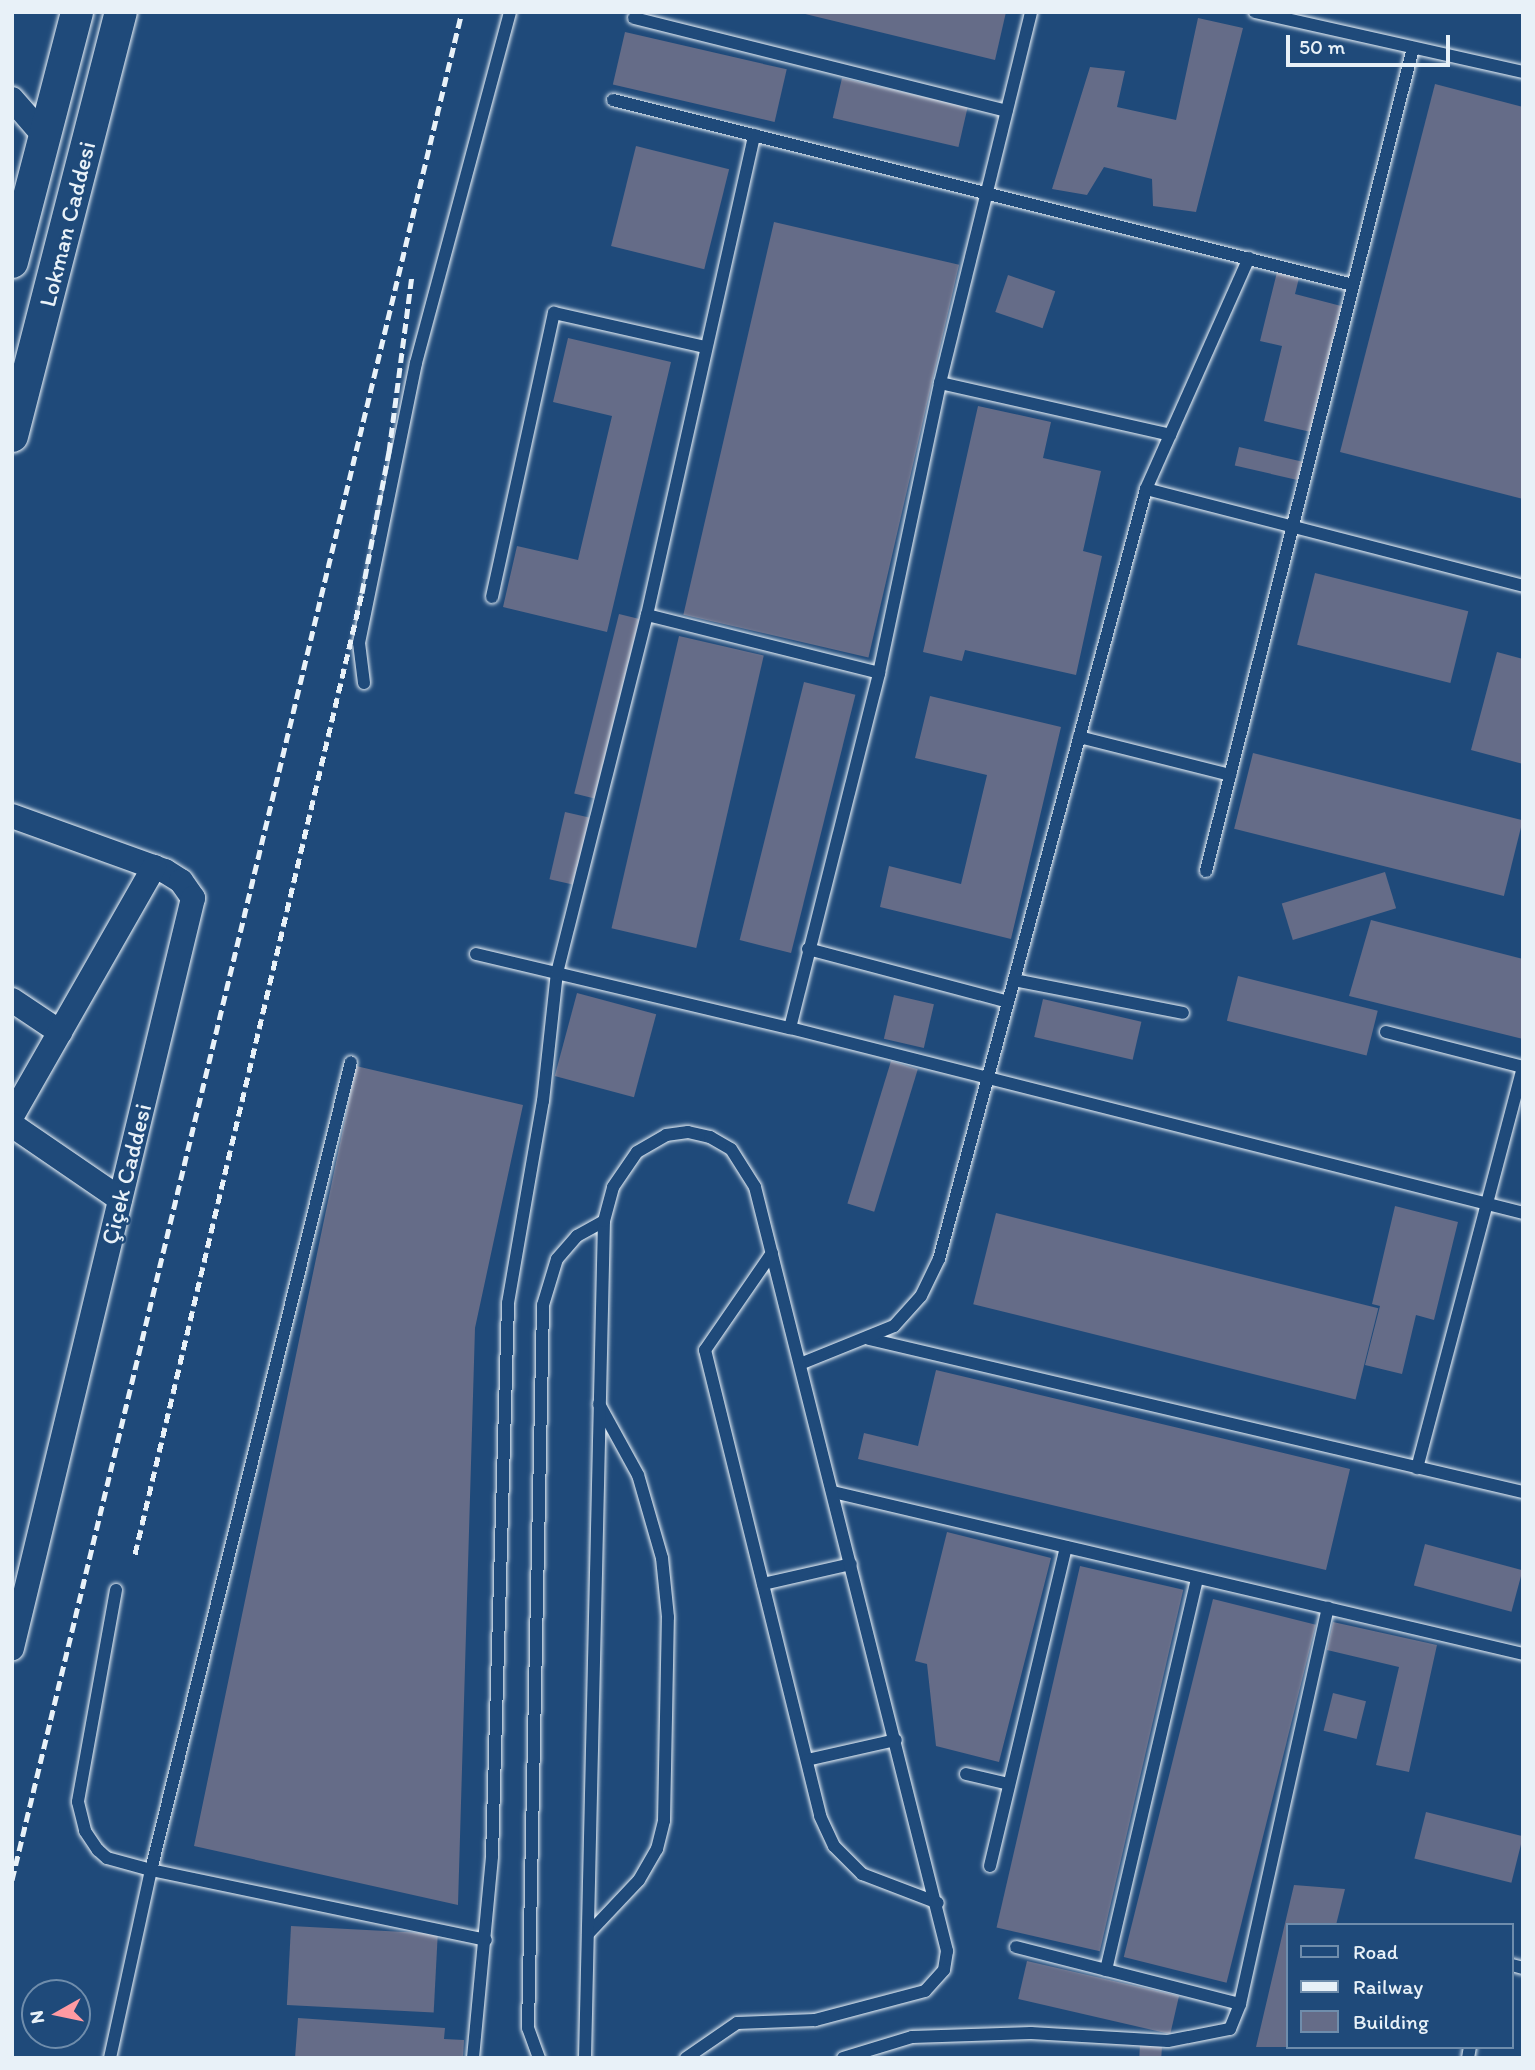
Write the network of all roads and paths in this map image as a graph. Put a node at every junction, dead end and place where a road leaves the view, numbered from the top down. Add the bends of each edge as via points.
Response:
1 (121, 12) edge
2 (510, 12) edge
3 (1031, 12) edge
4 (1255, 12) edge
5 (70, 17) edge
6 (634, 18) dead end
7 (1413, 48) junction
8 (1523, 72) edge
9 (12, 99) edge
10 (613, 100) dead end
11 (1007, 111) junction
12 (754, 135) junction
13 (45, 137) junction
14 (987, 192) junction
15 (1249, 258) junction
16 (12, 262) edge
17 (1353, 285) junction
18 (705, 347) junction
19 (940, 383) junction
20 (1170, 435) junction
21 (12, 436) edge
22 (1146, 489) junction
23 (1293, 527) junction
24 (1523, 586) edge
25 (492, 597) dead end
26 (647, 615) junction
27 (879, 673) junction
28 (364, 683) dead end
29 (1079, 737) junction
30 (1230, 775) junction
31 (12, 816) edge
32 (154, 867) junction
33 (1206, 871) dead end
34 (808, 949) junction
35 (476, 954) dead end
36 (557, 973) junction
37 (1014, 980) junction
38 (12, 1000) edge
39 (1008, 1002) junction
40 (1184, 1013) dead end
41 (790, 1028) junction
42 (60, 1032) junction
43 (1386, 1032) dead end
44 (351, 1062) dead end
45 (987, 1078) junction
46 (14, 1129) edge
47 (120, 1199) junction
48 (1488, 1204) junction
49 (1523, 1213) edge
50 (604, 1221) junction
51 (772, 1253) junction
52 (869, 1339) junction
53 (800, 1364) junction
54 (599, 1403) junction
55 (1418, 1468) junction
56 (833, 1492) junction
57 (1523, 1492) edge
58 (1066, 1547) junction
59 (851, 1564) junction
60 (1197, 1578) junction
61 (763, 1584) junction
62 (116, 1590) dead end
63 (1328, 1608) junction
64 (12, 1647) edge
65 (1523, 1654) edge
66 (896, 1740) junction
67 (807, 1760) junction
68 (966, 1774) dead end
69 (1009, 1784) junction
70 (990, 1866) dead end
71 (151, 1870) junction
72 (938, 1903) junction
73 (588, 1934) junction
74 (486, 1940) junction
75 (1016, 1947) dead end
76 (1107, 1970) junction
77 (1240, 2004) junction
78 (110, 2058) edge
79 (473, 2058) edge
80 (539, 2058) edge
81 (585, 2058) edge
82 (686, 2058) edge
83 (843, 2058) edge

1 - 21 street, Lokman Caddesi
2 - 28 lane via 416,363 359,643
3 - 11 lane
4 - 7 lane
5 - 13 street, Lokman Caddesi
6 - 11 lane
7 - 8 lane
7 - 17 lane
9 - 13 street
10 - 12 lane
11 - 14 lane
12 - 14 lane
12 - 18 lane
13 - 16 street, Lokman Caddesi
14 - 15 lane
14 - 19 lane
15 - 17 lane
15 - 20 lane
17 - 23 lane
18 - 25 lane via 554,313
18 - 26 lane
19 - 20 lane
19 - 27 lane
20 - 22 lane
22 - 23 lane
22 - 29 lane
23 - 24 lane
23 - 30 lane
26 - 27 lane
26 - 36 lane
27 - 34 lane
29 - 30 lane
29 - 37 lane
30 - 33 lane
31 - 32 street, Çiçek Caddesi
32 - 42 street
32 - 47 street, Çiçek Caddesi via 181,881 193,898
34 - 39 lane
34 - 41 lane
35 - 36 lane
36 - 41 lane
36 - 74 lane via 543,1101 508,1303
37 - 39 lane
37 - 40 lane
38 - 42 street
39 - 45 lane
41 - 45 lane
42 - 46 street
43 - 48 lane via 1523,1067
44 - 71 lane
45 - 48 lane
45 - 52 lane via 932,1278 904,1317
46 - 47 street
47 - 64 street, Çiçek Caddesi
48 - 49 lane
48 - 55 lane
50 - 51 lane via 614,1186 637,1153 666,1135 699,1133 721,1142 742,1160 755,1187
50 - 54 lane
50 - 80 lane via 578,1236 557,1259 544,1305 528,2028
51 - 53 lane
51 - 61 lane via 705,1350
52 - 53 lane
52 - 55 lane
53 - 56 lane
54 - 73 lane
54 - 73 lane via 638,1475 662,1558 668,1618 664,1821 657,1849 639,1880
55 - 57 lane
56 - 58 lane
56 - 59 lane
58 - 60 lane
58 - 69 lane
59 - 61 lane
59 - 66 lane
60 - 63 lane
60 - 76 lane
61 - 67 lane
62 - 71 lane via 79,1809 91,1841 107,1858
63 - 65 lane
63 - 77 lane
66 - 67 lane
66 - 72 lane
67 - 72 lane via 820,1816 842,1856 862,1874
68 - 69 lane
69 - 70 lane
71 - 74 lane
71 - 78 lane
72 - 82 lane via 946,1961 939,1978 925,1990 815,2020 737,2023
73 - 81 lane
74 - 79 lane
75 - 76 lane
76 - 77 lane
77 - 83 lane via 1230,2029 1168,2041 1031,2033 912,2037

